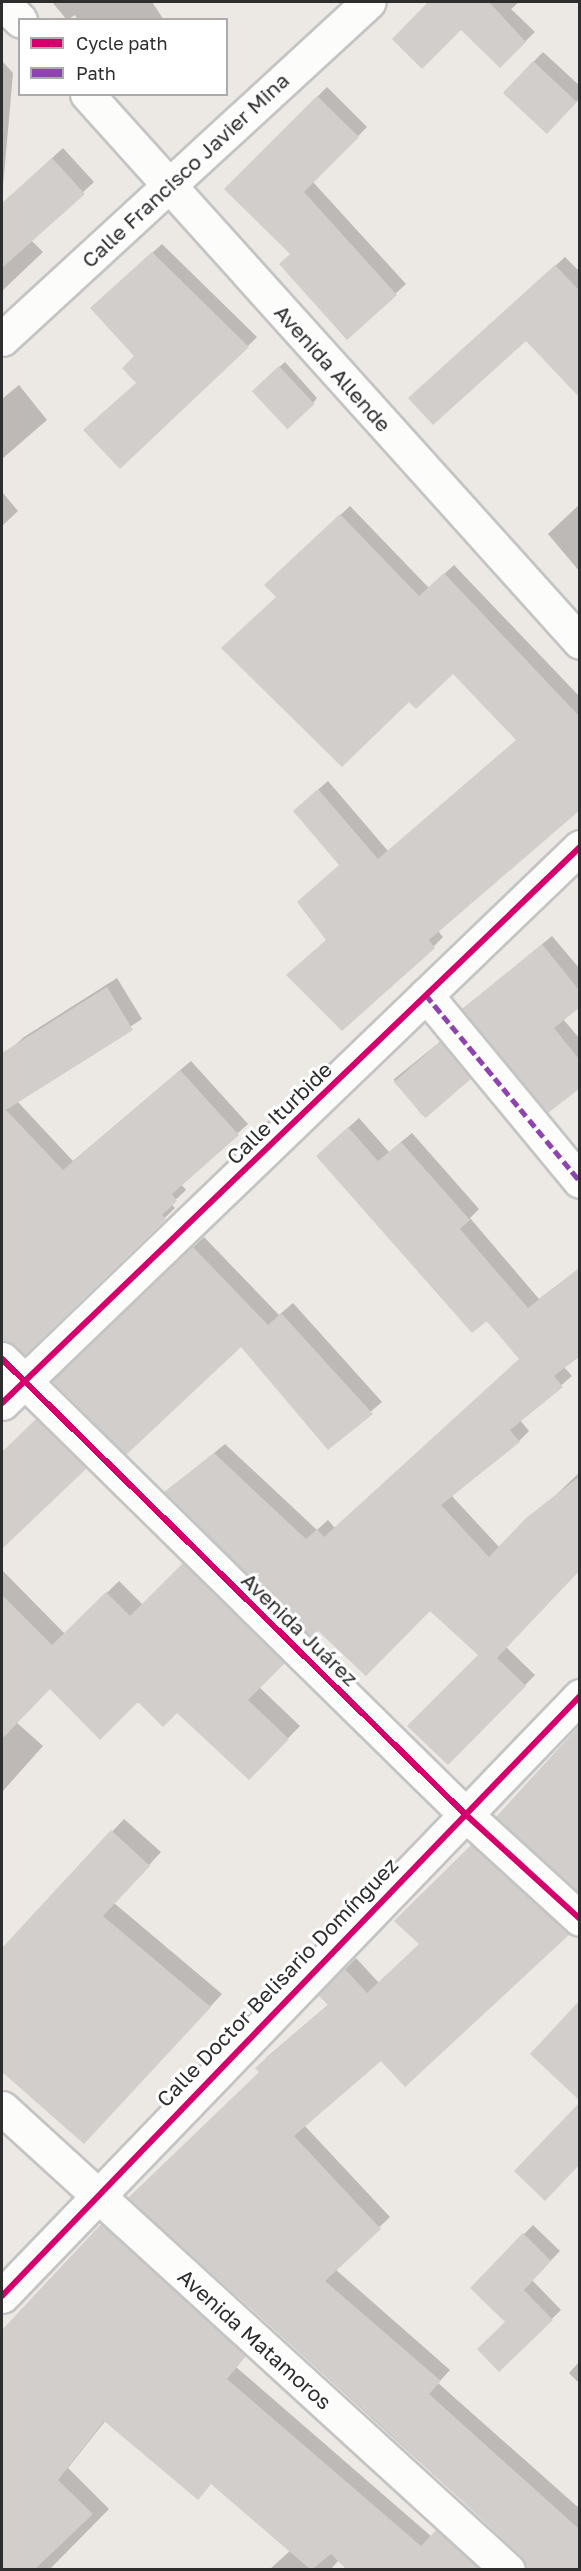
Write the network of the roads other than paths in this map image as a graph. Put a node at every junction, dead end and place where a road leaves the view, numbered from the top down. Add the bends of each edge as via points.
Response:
1 (3, 2) edge
2 (368, 2) edge
3 (18, 18) edge
4 (89, 96) edge
5 (169, 186) junction
6 (2, 339) edge
7 (579, 642) edge
8 (579, 847) edge
9 (426, 995) junction
10 (579, 1181) edge
11 (9, 1381) edge
12 (579, 1696) edge
13 (464, 1813) junction
14 (579, 1919) edge
15 (2, 2108) edge
16 (95, 2193) junction
17 (2, 2296) edge
18 (508, 2570) edge

1 - 3 street
2 - 5 street, Calle Francisco Javier Mina
4 - 5 street, Avenida Allende
5 - 6 street, Calle Francisco Javier Mina
5 - 7 street, Avenida Allende
8 - 9 street, Calle Iturbide
9 - 10 street
9 - 11 street, Calle Iturbide
11 - 13 street, Avenida Juárez
12 - 13 street, Calle Doctor Belisario Domínguez
13 - 14 street, Avenida Juárez
13 - 16 street, Calle Doctor Belisario Domínguez
15 - 16 street, Avenida Matamoros
16 - 17 street, Calle Doctor Belisario Domínguez
16 - 18 street, Avenida Matamoros

